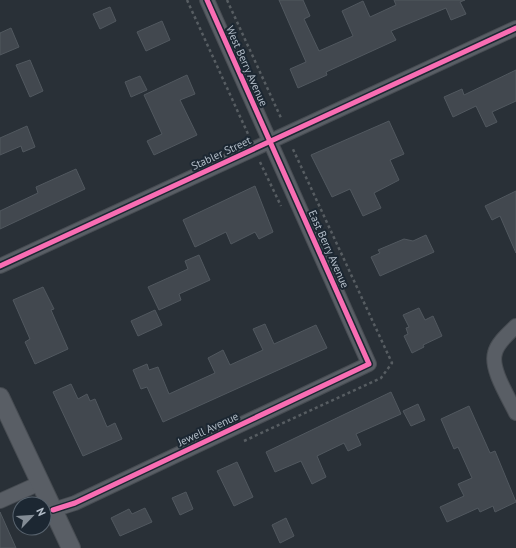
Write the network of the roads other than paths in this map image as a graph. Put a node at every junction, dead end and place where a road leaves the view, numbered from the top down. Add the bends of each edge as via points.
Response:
1 (207, 0) edge
2 (516, 28) edge
3 (270, 141) junction
4 (0, 266) edge
5 (516, 326) edge
6 (369, 364) joint
7 (0, 396) edge
8 (516, 413) edge
9 (40, 483) junction
10 (0, 501) edge
11 (53, 510) junction
12 (71, 548) edge

1 - 3 street, West Berry Avenue
2 - 3 street, Stabler Street
3 - 4 street, Stabler Street
3 - 6 street, East Berry Avenue
5 - 8 street via 495,352 494,366
6 - 11 street, Jewell Avenue via 75,504
7 - 9 street
9 - 10 street
9 - 11 street
11 - 12 street

